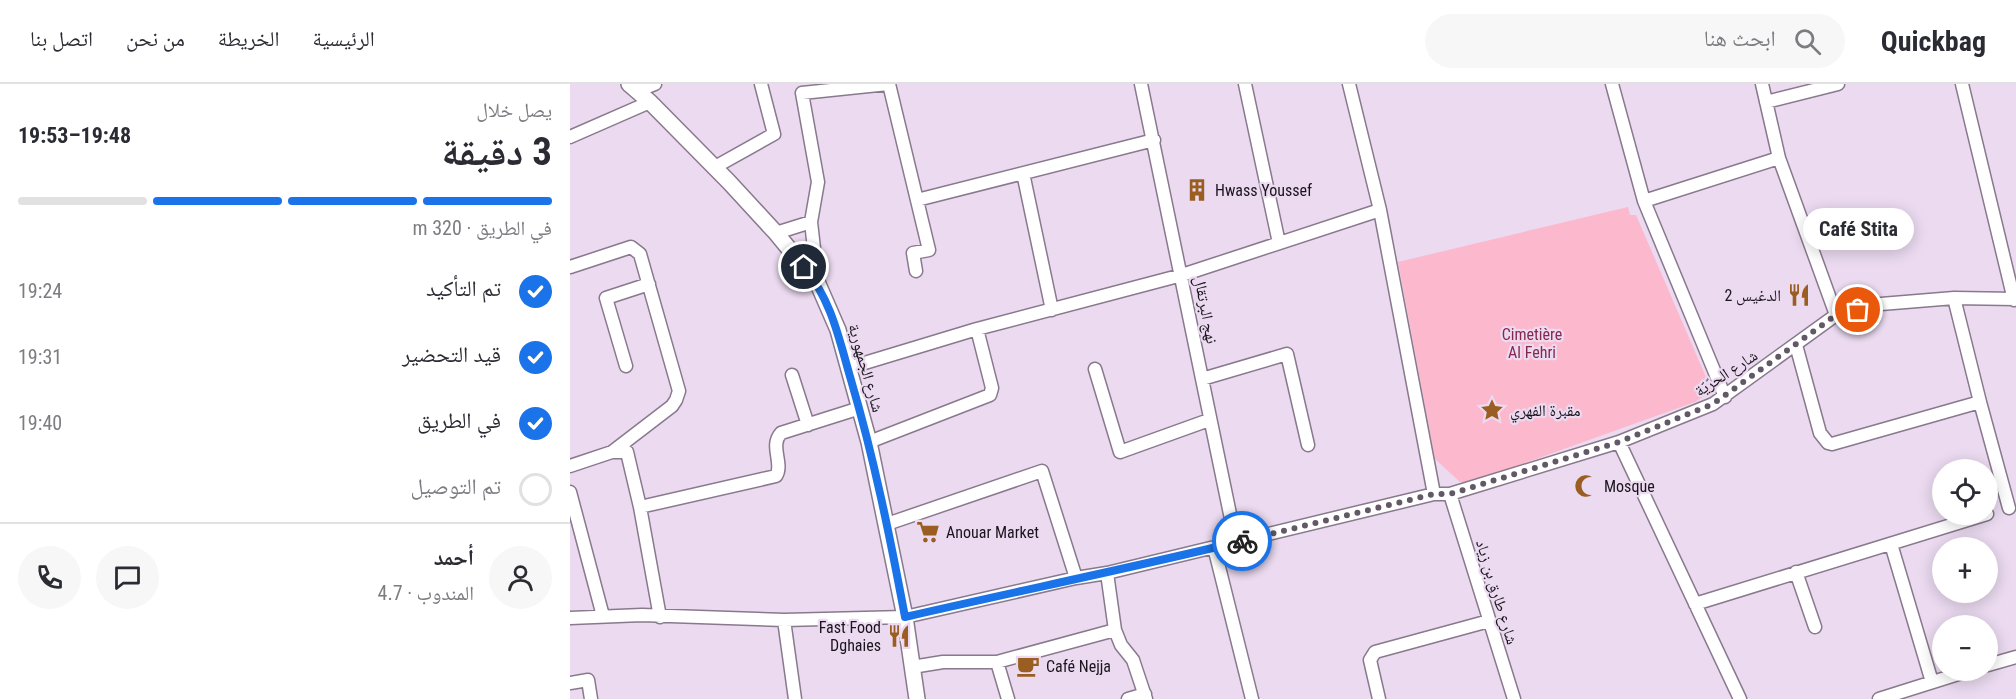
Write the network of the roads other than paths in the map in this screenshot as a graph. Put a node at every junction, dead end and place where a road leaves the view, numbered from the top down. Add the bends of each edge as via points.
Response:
1 (654, 84) edge
2 (761, 84) edge
3 (888, 84) edge
4 (1142, 84) edge
5 (1245, 84) edge
6 (1349, 84) edge
7 (1612, 84) edge
8 (1762, 84) edge
9 (1838, 84) edge
10 (1962, 84) edge
11 (633, 88) edge
12 (801, 89) edge
13 (650, 102) junction
14 (1766, 102) junction
15 (570, 137) edge
16 (1154, 140) junction
17 (1779, 158) junction
18 (715, 167) junction
19 (1023, 173) junction
20 (917, 200) junction
21 (1644, 201) junction
22 (1380, 210) junction
23 (811, 222) junction
24 (776, 233) junction
25 (1279, 243) junction
26 (570, 267) edge
27 (916, 271) dead end
28 (1182, 275) junction
29 (649, 284) junction
30 (818, 284) junction
31 (1954, 298) junction
32 (2015, 300) edge
33 (1052, 310) junction
34 (1836, 315) junction
35 (977, 329) junction
36 (1796, 345) junction
37 (626, 366) dead end
38 (848, 368) junction
39 (1095, 369) dead end
40 (792, 375) dead end
41 (1202, 379) junction
42 (1725, 397) junction
43 (1980, 402) junction
44 (860, 408) junction
45 (1209, 420) junction
46 (808, 424) junction
47 (869, 442) junction
48 (1619, 442) junction
49 (1308, 445) dead end
50 (612, 452) junction
51 (570, 466) edge
52 (570, 492) edge
53 (1434, 494) junction
54 (1450, 494) junction
55 (640, 507) junction
56 (2012, 507) edge
57 (888, 524) junction
58 (1952, 525) edge
59 (1236, 543) junction
60 (1891, 544) junction
61 (1214, 547) junction
62 (1796, 572) junction
63 (1107, 573) junction
64 (1076, 578) junction
65 (1695, 604) junction
66 (603, 616) junction
67 (660, 617) junction
68 (905, 617) junction
69 (570, 618) edge
70 (784, 620) junction
71 (1489, 621) junction
72 (1815, 627) dead end
73 (1115, 630) junction
74 (2016, 657) edge
75 (997, 662) junction
76 (1998, 663) edge
77 (912, 668) junction
78 (1935, 681) edge
79 (1932, 682) junction
80 (570, 683) edge
81 (1146, 696) edge
82 (591, 699) edge
83 (795, 699) edge
84 (917, 699) edge
85 (1008, 699) edge
86 (1128, 699) edge
87 (1252, 699) edge
88 (1379, 699) edge
89 (1514, 699) edge
90 (1740, 699) edge
91 (1879, 699) edge

1 - 11 street
2 - 18 street via 774,134 766,144
3 - 12 street
3 - 20 street
4 - 16 street, نهج البرتقال
5 - 25 street
6 - 22 street
7 - 21 street
8 - 14 street
9 - 14 street
10 - 32 street
11 - 13 street, شارع الجمهورية
12 - 23 street via 818,182
13 - 15 street
13 - 18 street, شارع الجمهورية
14 - 17 street
16 - 19 street
16 - 28 street, نهج البرتقال
17 - 21 street
17 - 34 street
18 - 24 street, شارع الجمهورية
19 - 20 street
19 - 33 street
20 - 27 street via 929,250 913,253
21 - 42 street
22 - 25 street
22 - 53 street
23 - 24 street
23 - 30 street
24 - 30 street, شارع الجمهورية
25 - 28 street
26 - 29 street via 631,247 640,254
28 - 33 street
28 - 41 street, نهج البرتقال
29 - 37 street via 606,298
29 - 50 street via 679,391 672,406
30 - 38 street, شارع الجمهورية via 838,330
31 - 32 street, شارع الحرّيّة
31 - 34 street, شارع الحرّيّة via 1881,304
31 - 43 street
33 - 35 street
34 - 36 street, شارع الحرّيّة
35 - 38 street
35 - 47 street via 992,388 990,395
36 - 42 street, شارع الحرّيّة
36 - 43 street via 1820,433 1832,444
38 - 44 street, شارع الجمهورية
39 - 45 street via 1120,452
40 - 46 street
41 - 45 street, نهج البرتقال
41 - 49 street via 1287,354
42 - 48 street, شارع الحرّيّة
43 - 56 street
44 - 46 street
44 - 47 street, شارع الجمهورية
45 - 59 street, نهج البرتقال
46 - 55 street via 777,436 776,476
47 - 57 street, شارع الجمهورية
48 - 54 street, شارع الحرّيّة
48 - 65 street
50 - 51 street
50 - 55 street via 627,452
52 - 66 street
53 - 54 street, شارع الحرّيّة
53 - 59 street, شارع الحرّيّة
54 - 71 street, شارع طارق بن زياد
55 - 67 street
57 - 64 street via 1042,471
57 - 68 street, شارع الجمهورية
58 - 60 street
59 - 61 street, شارع الحرّيّة
60 - 62 street
60 - 79 street
61 - 63 street, شارع الحرّيّة
61 - 87 street
62 - 65 street
62 - 72 street
63 - 64 street, شارع الحرّيّة
63 - 73 street
64 - 68 street, شارع الحرّيّة
65 - 90 street
66 - 67 street, شارع الحرّيّة
66 - 69 street, شارع الحرّيّة
67 - 70 street, شارع الحرّيّة
68 - 70 street, شارع الحرّيّة
68 - 77 street, شارع الجمهورية
70 - 83 street
71 - 88 street via 1375,652 1370,660
71 - 89 street, شارع طارق بن زياد
73 - 75 street
73 - 81 street via 1133,660
74 - 76 street
75 - 77 street via 943,662
75 - 85 street
77 - 84 street, شارع الجمهورية
78 - 79 street
79 - 91 street
80 - 82 street via 588,680
81 - 86 street

